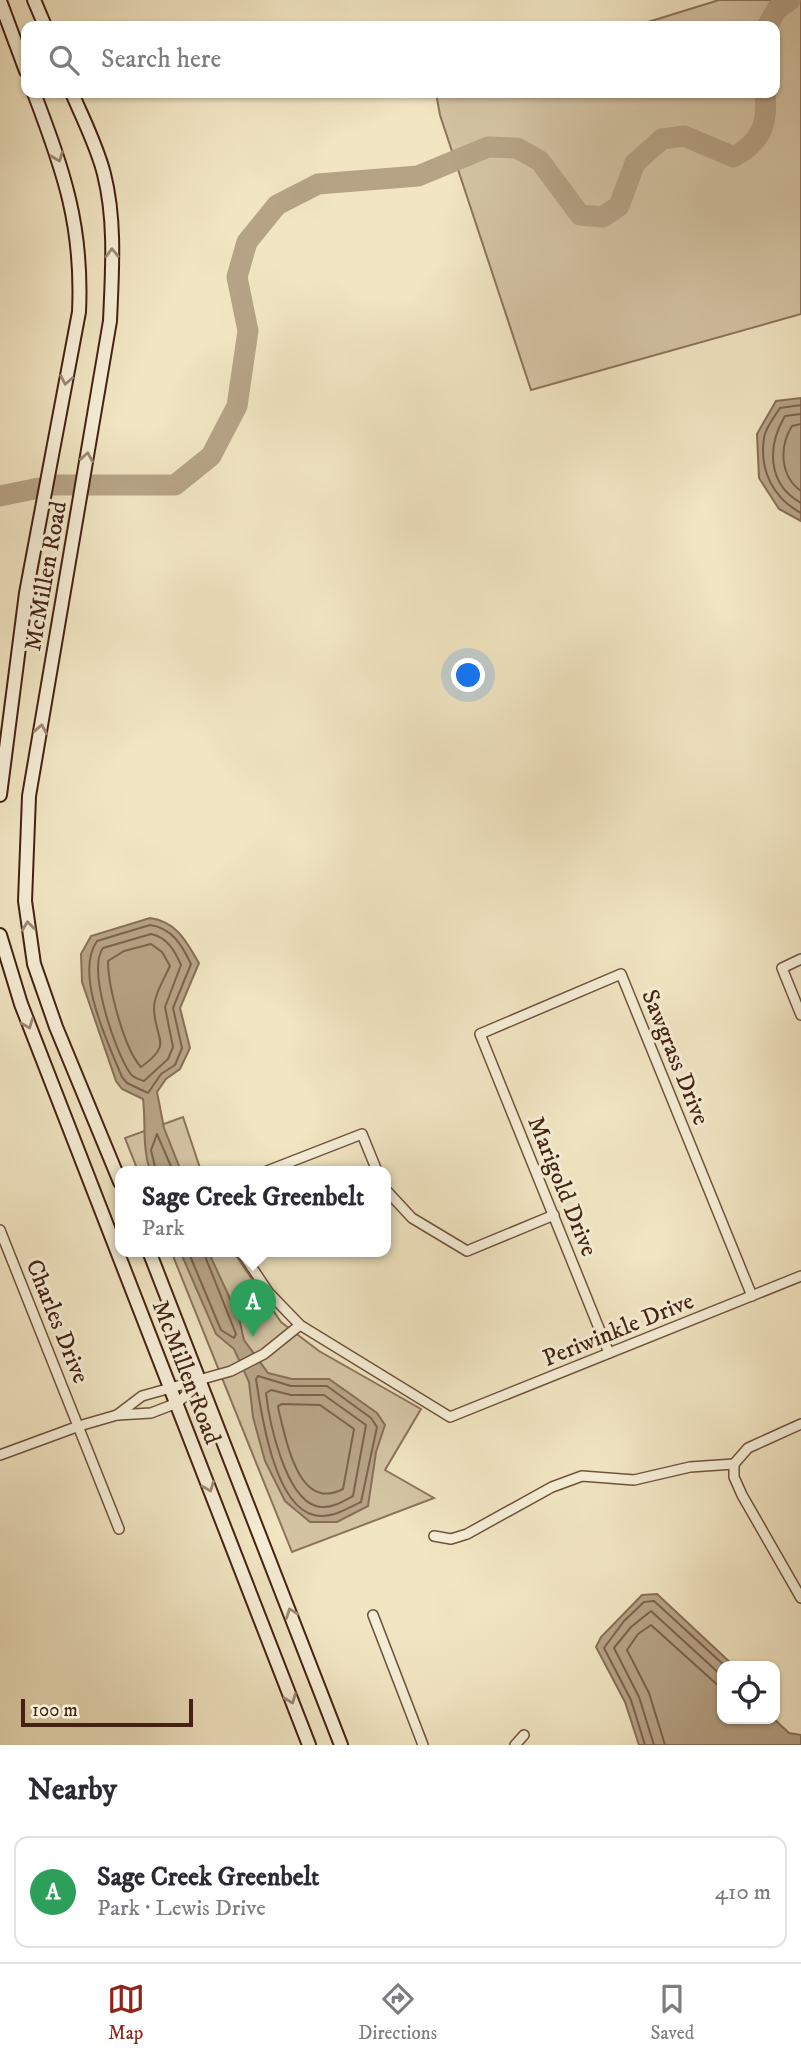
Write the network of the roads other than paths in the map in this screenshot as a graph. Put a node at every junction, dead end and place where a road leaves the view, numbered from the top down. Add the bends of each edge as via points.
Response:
1 (34, 0) edge
2 (0, 1) edge
3 (43, 21) edge
4 (21, 58) edge
5 (36, 98) edge
6 (74, 98) edge
7 (0, 795) edge
8 (0, 935) edge
9 (801, 959) edge
10 (801, 1015) edge
11 (480, 1034) joint
12 (280, 1166) edge
13 (375, 1166) edge
14 (115, 1170) edge
15 (391, 1195) edge
16 (554, 1215) junction
17 (0, 1230) edge
18 (115, 1244) edge
19 (120, 1257) edge
20 (151, 1257) edge
21 (245, 1257) edge
22 (801, 1276) edge
23 (752, 1296) junction
24 (300, 1325) junction
25 (609, 1353) junction
26 (202, 1381) junction
27 (170, 1385) junction
28 (177, 1403) junction
29 (117, 1415) junction
30 (801, 1424) edge
31 (79, 1426) junction
32 (0, 1455) edge
33 (734, 1464) junction
34 (119, 1529) dead end
35 (434, 1536) dead end
36 (801, 1598) edge
37 (373, 1615) dead end
38 (524, 1735) dead end
39 (309, 1745) edge
40 (341, 1745) edge
41 (423, 1745) edge
42 (515, 1745) edge

1 - 3 main road
2 - 4 main road
5 -> 7 main road, McMillen Road via 72,202 79,242 79,312 26,593
14 -> 6 main road, McMillen Road via 34,964 25,901 29,796 110,321 108,195
8 -> 18 main road, McMillen Road via 21,1004
9 - 10 street via 782,968
11 - 16 street, Marigold Drive
11 - 23 street, Sawgrass Drive via 621,974
12 - 13 street via 362,1134
15 - 16 street via 412,1218 467,1251
16 - 25 street, Marigold Drive
17 - 31 street, Charles Drive
19 -> 27 main road, McMillen Road
20 - 26 main road, McMillen Road
21 - 24 street
22 - 23 street, Periwinkle Drive
23 - 25 street, Periwinkle Drive
24 - 25 street, Periwinkle Drive via 450,1418
24 - 26 street via 264,1354
26 - 27 street
26 - 28 street
40 -> 26 main road, McMillen Road
27 - 28 main road, McMillen Road
27 - 29 street via 142,1396
28 - 29 street via 151,1413
28 -> 39 main road, McMillen Road
29 - 31 street
30 - 33 street via 748,1448
31 - 32 street
31 - 34 street, Charles Drive
33 - 35 street via 690,1467 634,1480 582,1476 467,1534 451,1539
33 - 36 street via 742,1495
37 - 41 street
38 - 42 street

